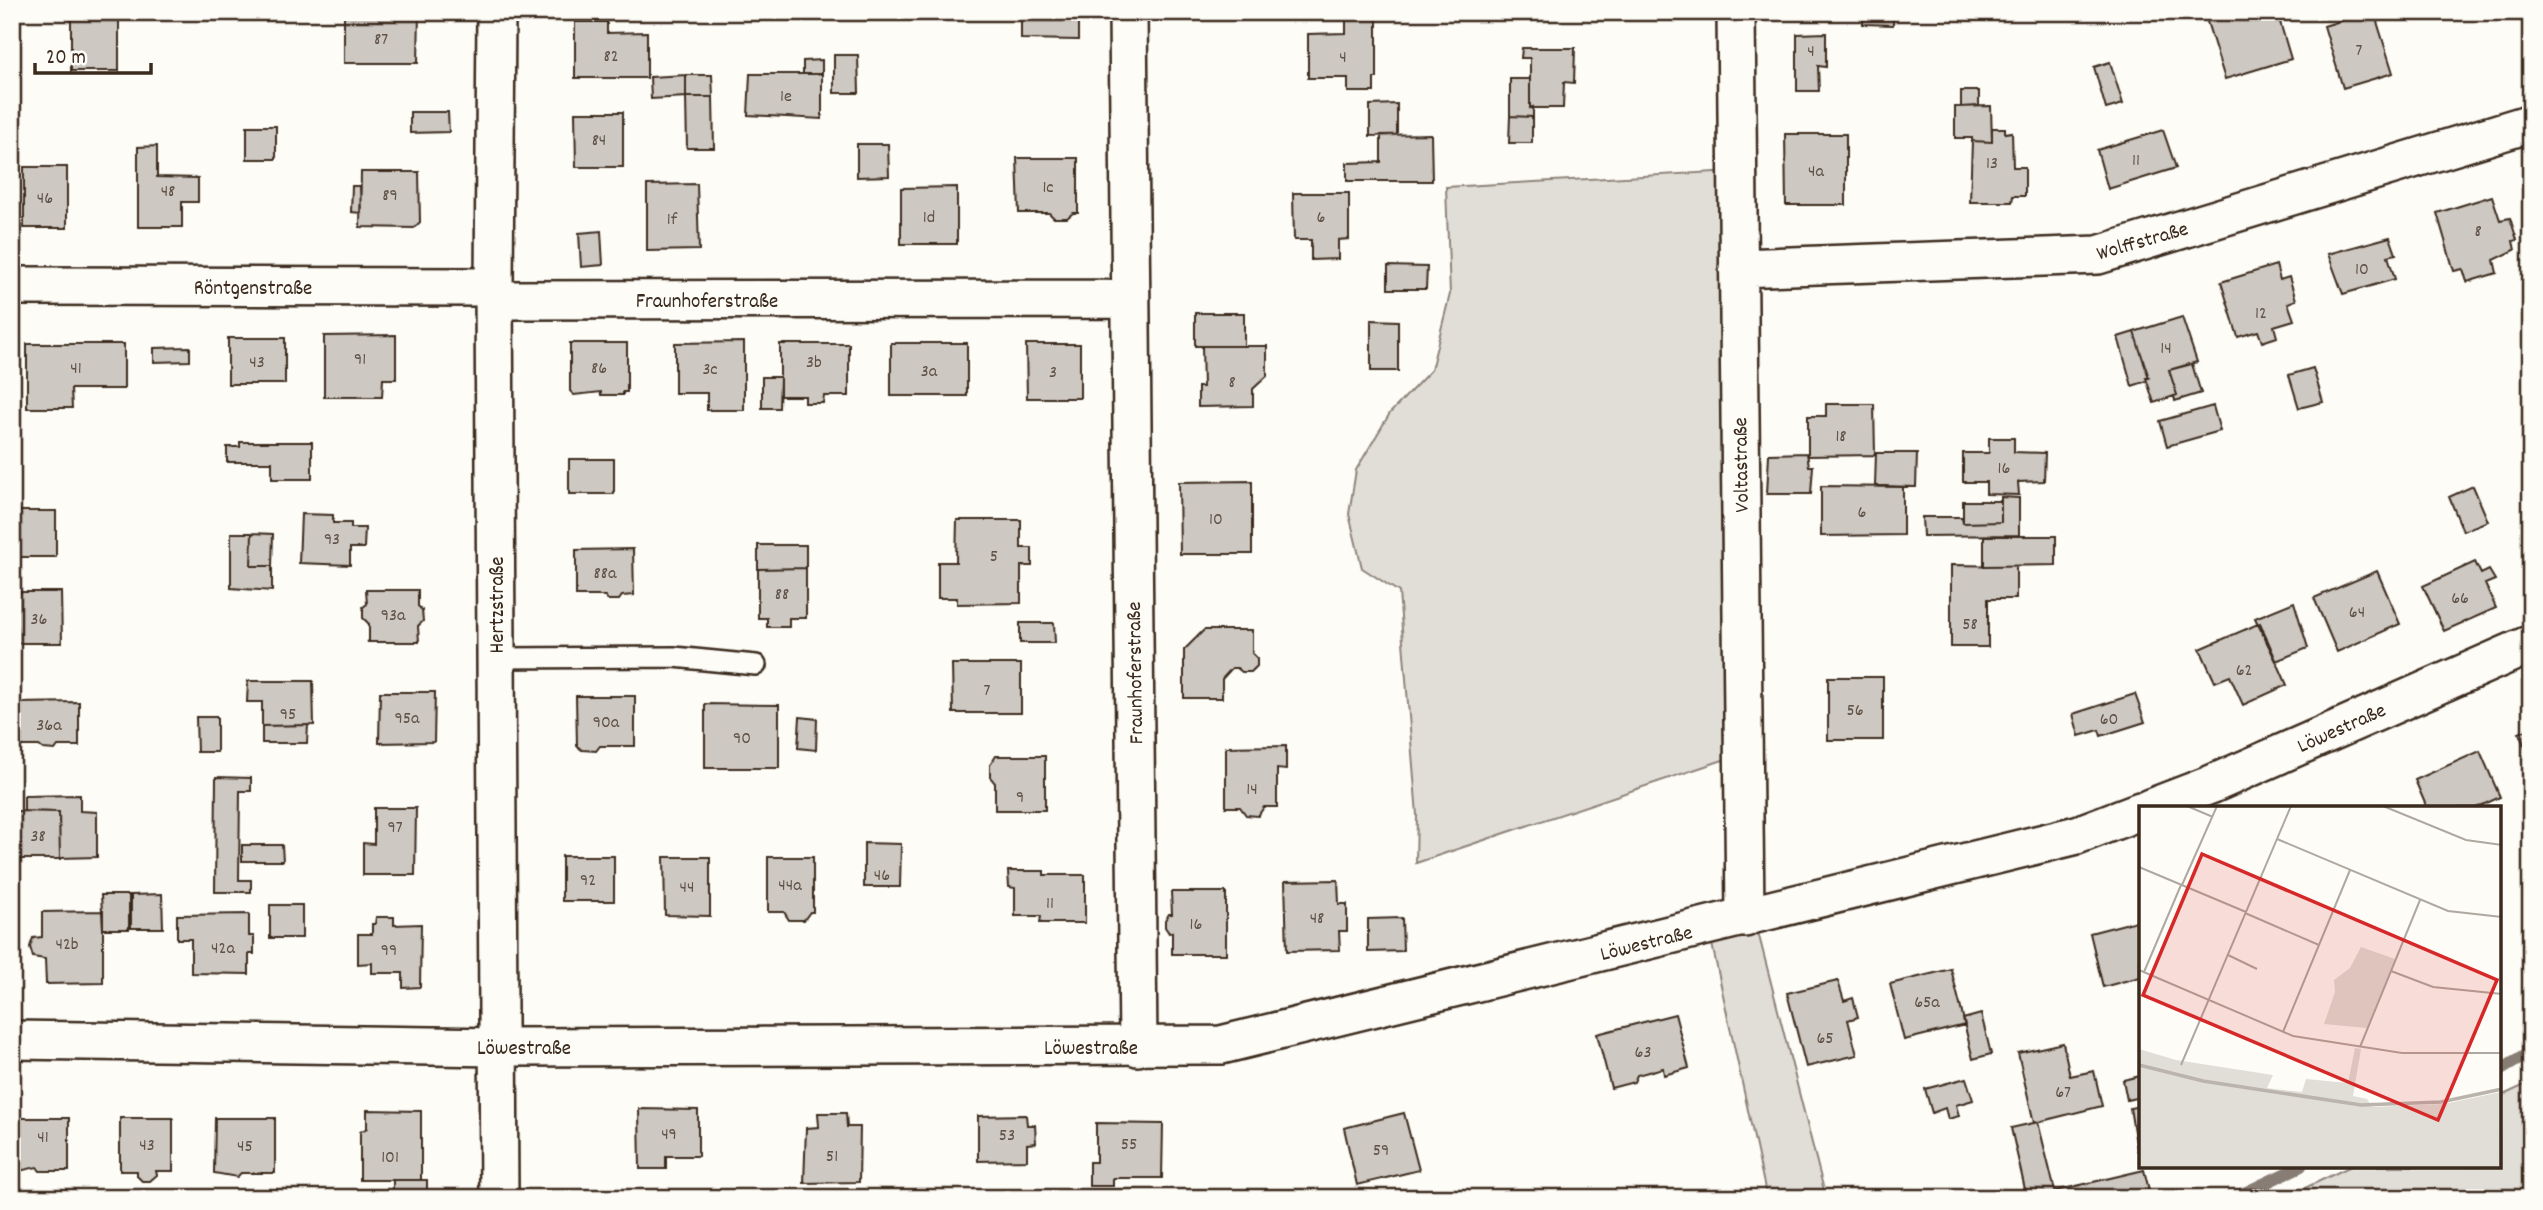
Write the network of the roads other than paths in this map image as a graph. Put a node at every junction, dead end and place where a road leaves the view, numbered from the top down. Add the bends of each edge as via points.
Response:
1 (496, 12) edge
2 (1128, 12) edge
3 (1737, 12) edge
4 (2531, 123) edge
5 (1738, 268) junction
6 (12, 286) edge
7 (494, 294) junction
8 (1130, 299) junction
9 (2531, 644) edge
10 (496, 658) junction
11 (756, 665) dead end
12 (2153, 806) edge
13 (2139, 811) edge
14 (1745, 918) junction
15 (12, 1040) edge
16 (499, 1047) junction
17 (1138, 1047) junction
18 (499, 1198) edge

1 - 7 street, Hertzstraße
2 - 8 street, Fraunhoferstraße
3 - 5 street, Voltastraße
4 - 5 street, Wolffstraße via 2098,255
5 - 14 street, Voltastraße
6 - 7 street, Röntgenstraße
7 - 8 street, Fraunhoferstraße
7 - 10 street, Hertzstraße
8 - 17 street, Fraunhoferstraße
9 - 12 street, Löwestraße
10 - 11 lane via 674,657
10 - 16 street, Hertzstraße
13 - 14 street, Löwestraße via 2077,835
14 - 17 street, Löwestraße via 1221,1045
15 - 16 street, Löwestraße
16 - 17 street, Löwestraße
16 - 18 street, Hertzstraße

